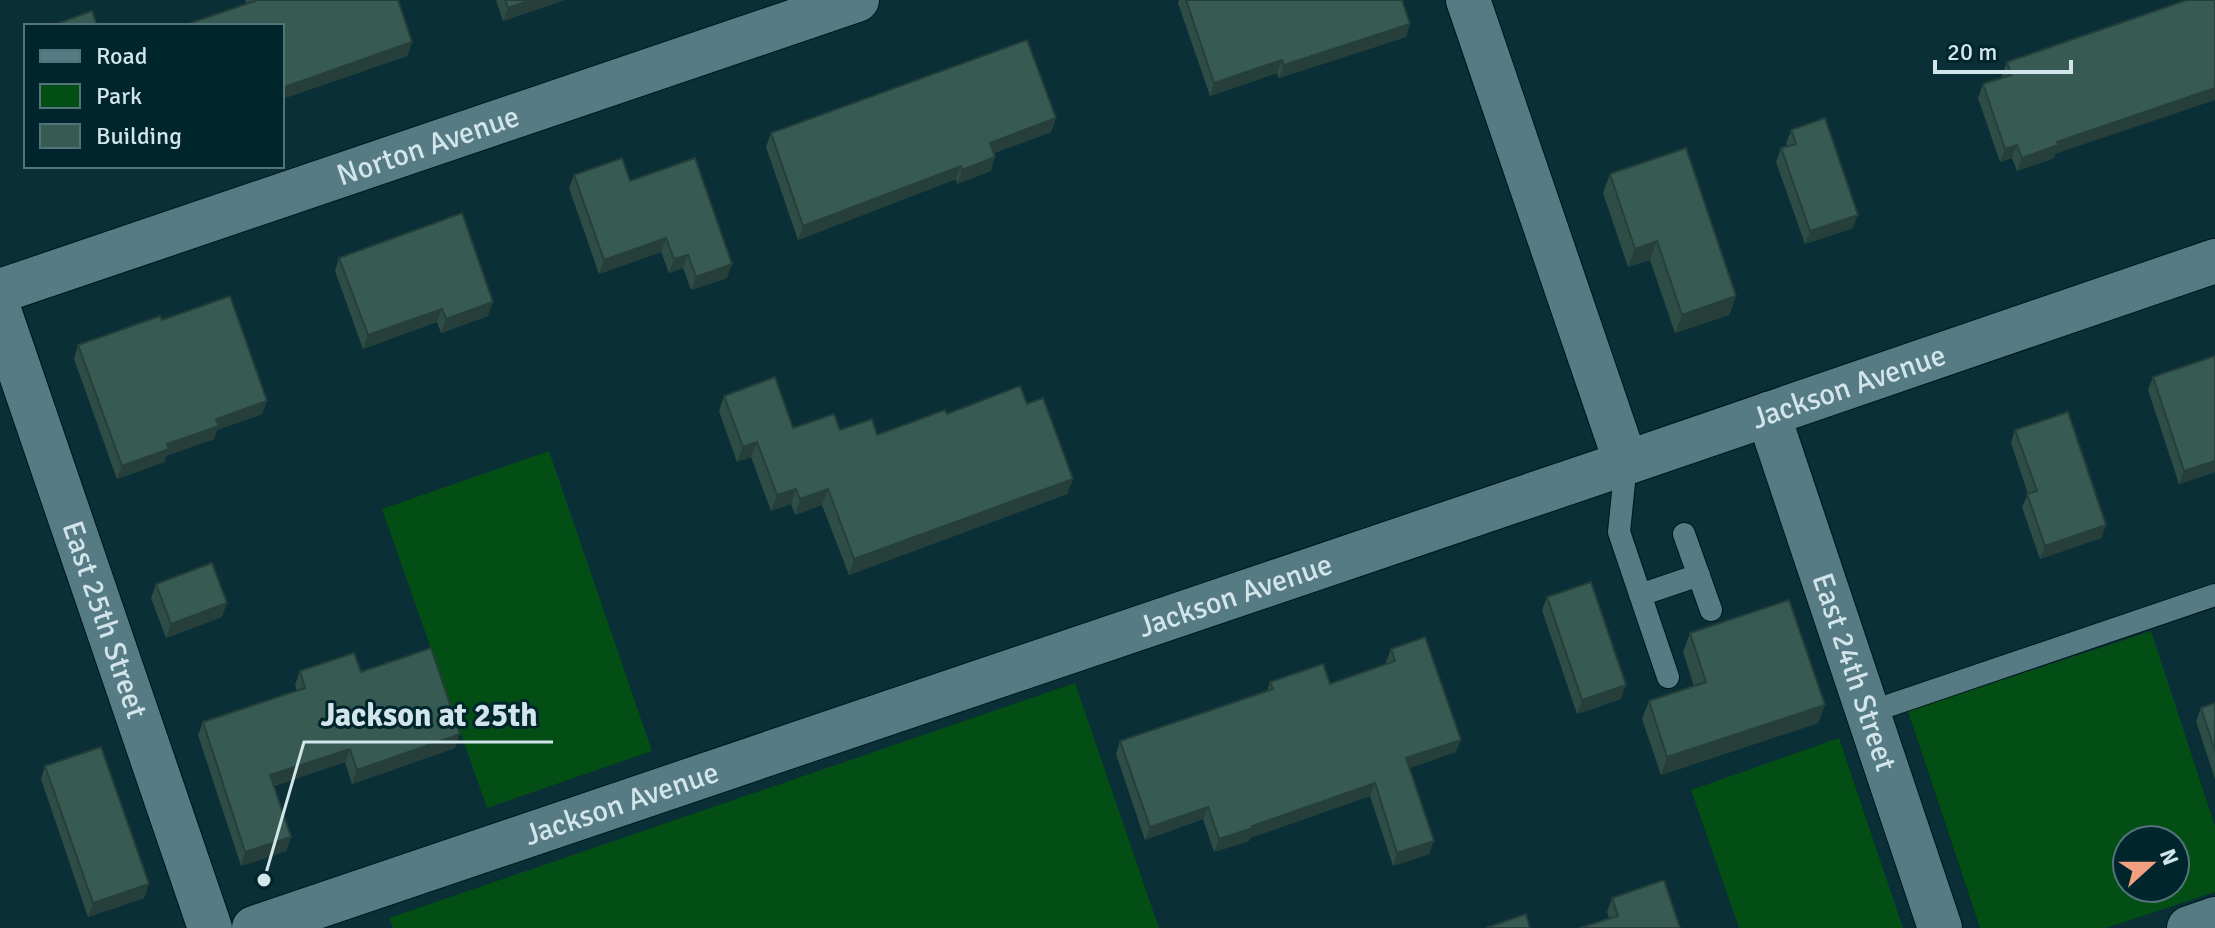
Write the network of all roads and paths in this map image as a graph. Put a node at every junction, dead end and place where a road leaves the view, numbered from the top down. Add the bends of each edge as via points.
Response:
1 (857, 0) edge
2 (1468, 0) edge
3 (2215, 261) edge
4 (0, 291) edge
5 (0, 313) edge
6 (1768, 414) junction
7 (1626, 463) junction
8 (1684, 534) dead end
9 (1699, 575) junction
10 (1640, 595) junction
11 (2215, 595) edge
12 (1711, 610) dead end
13 (1668, 677) dead end
14 (1867, 713) junction
15 (2215, 919) edge
16 (210, 928) edge
17 (254, 928) edge
18 (1940, 928) edge
19 (2189, 928) edge

1 - 4 street, Norton Avenue
2 - 7 street
3 - 6 street, Jackson Avenue
5 - 16 street, East 25th Street
6 - 7 street, Jackson Avenue
6 - 14 street, East 24th Street
7 - 10 lane via 1619,532
7 - 17 street, Jackson Avenue
8 - 9 lane
9 - 10 lane
9 - 12 lane
10 - 13 lane
11 - 14 lane
14 - 18 street, East 24th Street
15 - 19 street

